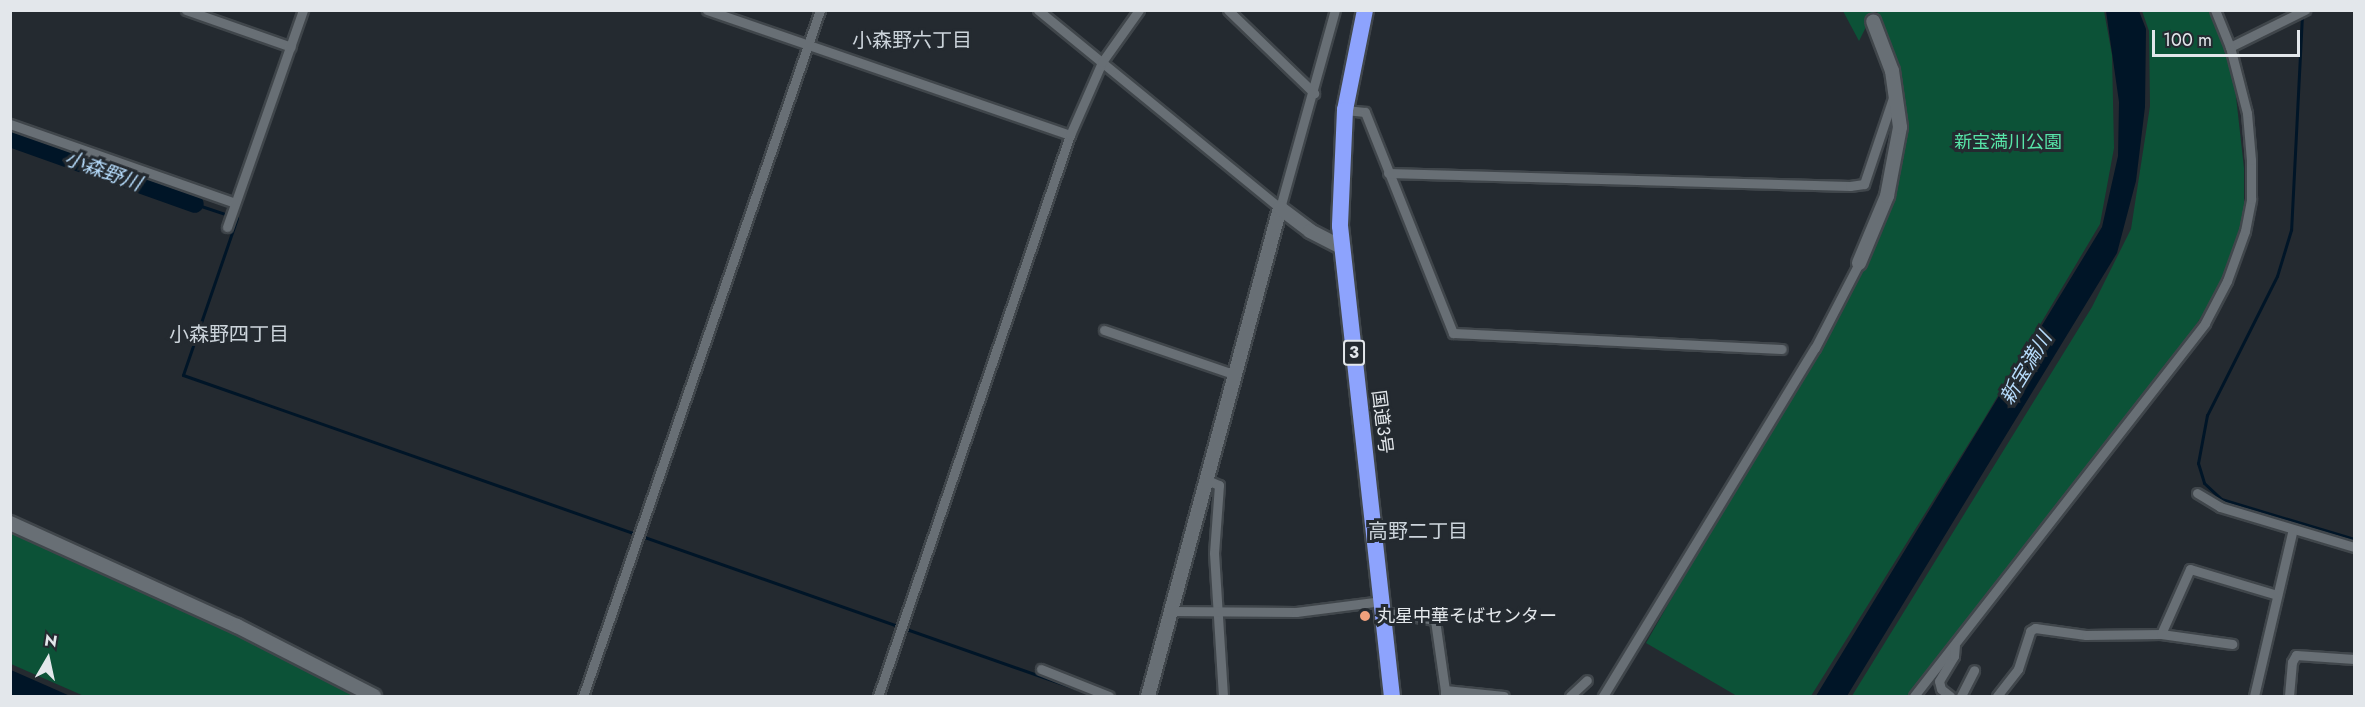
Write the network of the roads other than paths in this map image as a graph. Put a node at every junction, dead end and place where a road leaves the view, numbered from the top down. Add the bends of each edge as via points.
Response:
1 (186, 10) edge
2 (303, 10) edge
3 (707, 10) edge
4 (820, 10) edge
5 (1038, 10) edge
6 (1139, 10) edge
7 (1228, 10) edge
8 (1335, 10) edge
9 (1365, 10) edge
10 (2215, 10) edge
11 (2306, 10) edge
12 (1870, 16) edge
13 (807, 46) junction
14 (291, 47) junction
15 (2230, 47) junction
16 (1102, 62) junction
17 (1896, 90) junction
18 (1314, 93) junction
19 (1345, 110) junction
20 (10, 124) edge
21 (1070, 135) junction
22 (1388, 173) junction
23 (235, 203) junction
24 (1280, 208) junction
25 (227, 227) dead end
26 (1341, 247) junction
27 (1858, 263) joint
28 (1104, 330) dead end
29 (1782, 349) dead end
30 (1236, 375) junction
31 (1207, 480) junction
32 (2197, 493) dead end
33 (10, 523) edge
34 (2293, 529) junction
35 (2355, 547) edge
36 (2277, 595) junction
37 (1382, 606) junction
38 (1171, 611) junction
39 (1217, 612) junction
40 (2161, 634) junction
41 (1955, 642) junction
42 (2232, 644) dead end
43 (2355, 659) edge
44 (1041, 669) dead end
45 (1974, 670) dead end
46 (1587, 680) dead end
47 (1445, 693) edge
48 (374, 696) edge
49 (583, 696) edge
50 (878, 696) edge
51 (1109, 696) edge
52 (1148, 696) edge
53 (1224, 696) edge
54 (1392, 696) edge
55 (1504, 696) edge
56 (1570, 696) edge
57 (1603, 696) edge
58 (1914, 696) edge
59 (1950, 696) edge
60 (1961, 696) edge
61 (1997, 696) edge
62 (2254, 696) edge
63 (2289, 696) edge

1 - 14 street
2 - 14 street
3 - 13 street
4 - 13 street
5 - 16 street
6 - 16 street
7 - 18 street
8 - 18 street
9 - 19 highway, 国道3号 / 3
10 - 15 street
11 - 15 street
12 - 17 street
13 - 21 street
13 - 49 street
14 - 23 street
15 - 41 street via 2247,113 2251,199 2243,239 2227,281 2205,323
16 - 21 street
16 - 24 street
17 - 22 street via 1864,184 1817,187
17 - 27 street via 1900,127 1894,165 1887,196
18 - 24 street
19 - 22 street via 1365,112
19 - 26 highway, 国道3号 / 3 via 1339,189
20 - 23 street
21 - 50 street
22 - 29 street via 1453,333
23 - 25 street
24 - 26 street via 1310,231
24 - 30 street
26 - 37 highway, 国道3号 / 3
27 - 57 street via 1815,348
28 - 30 street
30 - 31 street
31 - 38 street
31 - 39 street via 1219,485 1214,553
32 - 34 street via 2220,507
33 - 48 street via 237,626
34 - 35 street
34 - 36 street
36 - 40 street via 2190,569
36 - 62 street
37 - 39 street
37 - 47 street via 1435,620
37 - 54 highway, 国道3号 / 3
38 - 39 street
38 - 52 street
39 - 53 street
40 - 42 street
40 - 61 street via 2086,635 2035,628 2030,631 2018,669
41 - 58 street
41 - 59 street via 1954,656 1939,681 1941,689
43 - 63 street via 2296,655
44 - 51 street
45 - 60 street
46 - 56 street
47 - 55 street

